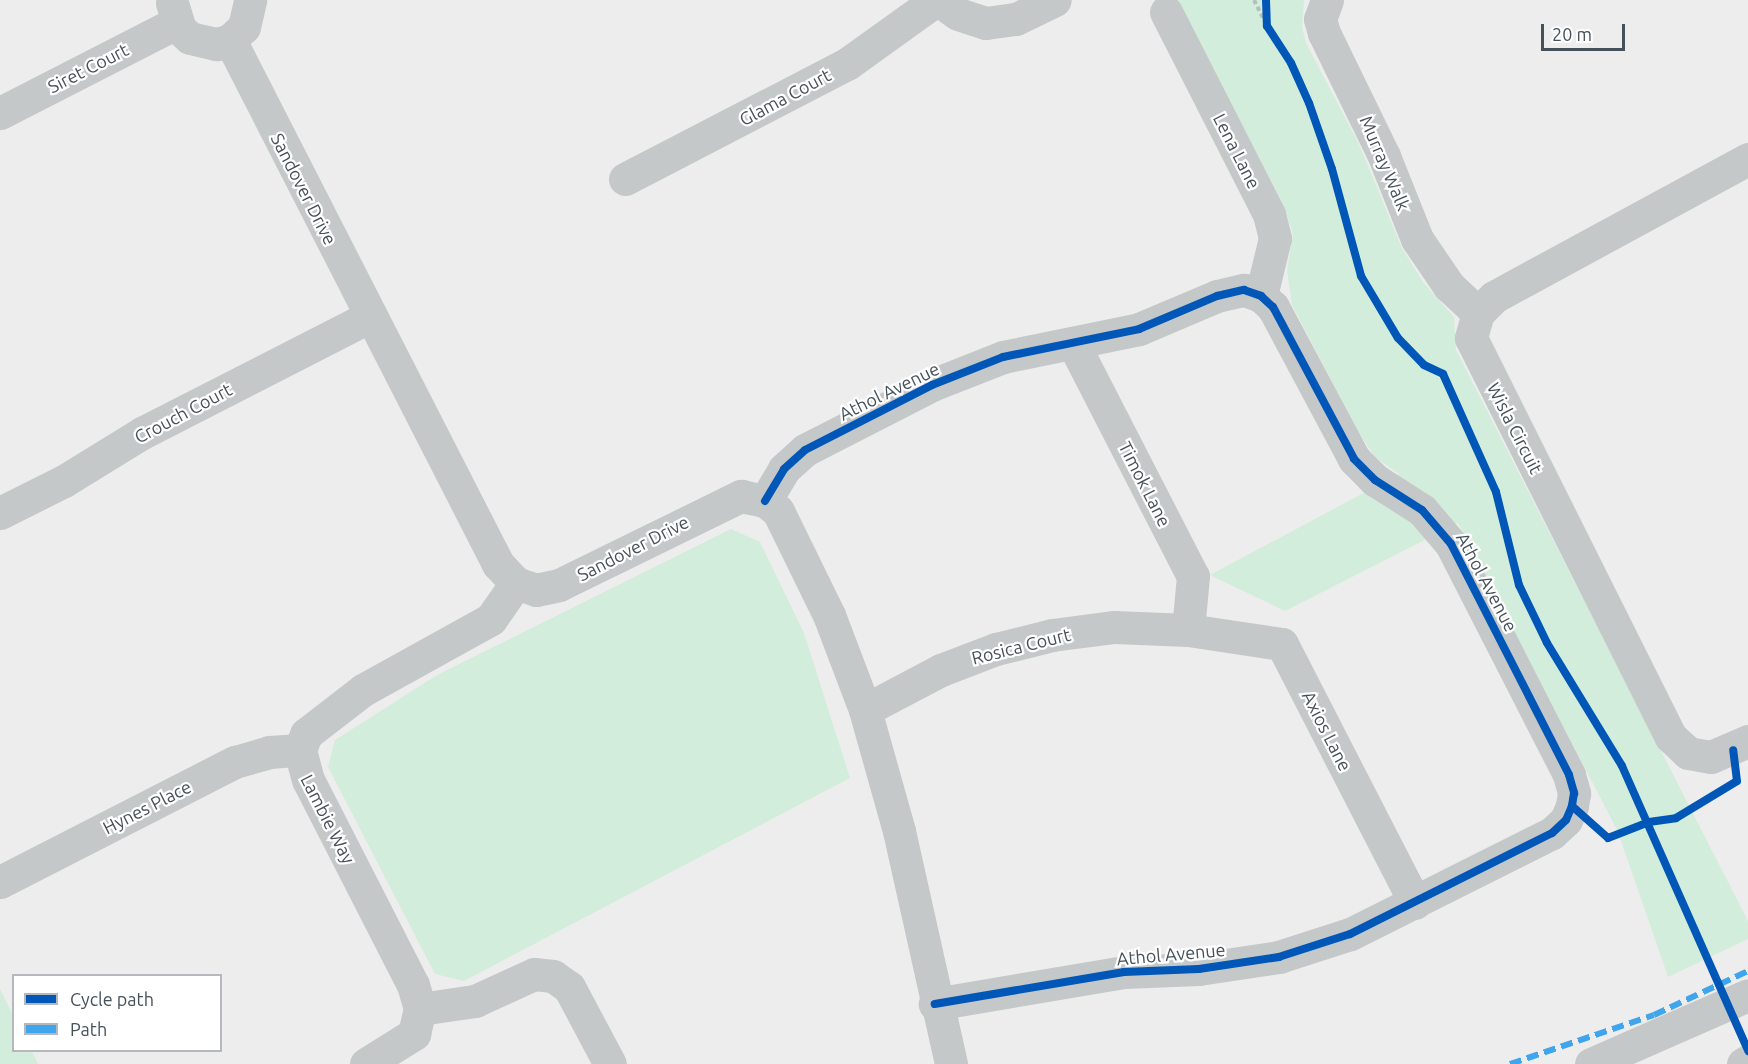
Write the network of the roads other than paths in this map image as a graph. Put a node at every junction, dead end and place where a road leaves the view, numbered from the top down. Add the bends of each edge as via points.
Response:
1 (250, 0) edge
2 (937, 0) edge
3 (1055, 0) edge
4 (1327, 0) edge
5 (174, 11) edge
6 (1166, 12) dead end
7 (230, 40) junction
8 (0, 113) edge
9 (1747, 163) edge
10 (625, 179) dead end
11 (1261, 296) junction
12 (1479, 313) junction
13 (369, 317) junction
14 (1074, 343) junction
15 (765, 501) junction
16 (0, 513) edge
17 (516, 583) junction
18 (1188, 630) junction
19 (865, 710) junction
20 (1748, 741) edge
21 (300, 750) junction
22 (0, 882) edge
23 (1415, 903) junction
24 (1748, 995) edge
25 (935, 1004) junction
26 (420, 1009) junction
27 (1748, 1062) edge
28 (366, 1064) edge
29 (610, 1064) edge
30 (951, 1064) edge
31 (1591, 1064) edge
32 (1743, 1064) edge

1 - 7 street via 244,27
2 - 3 street via 958,14 986,23 1016,19
2 - 10 street, Glama Court via 847,64
4 - 12 street, Murray Walk via 1320,19 1324,33 1384,156 1417,239 1449,286
5 - 7 street via 190,38 203,43
5 - 8 street, Siret Court
6 - 11 street, Lena Lane via 1269,214 1275,238
7 - 13 street, Sandover Drive
9 - 12 street via 1494,297
11 - 14 street, Athol Avenue via 1231,291 1139,329
11 - 23 street, Athol Avenue via 1282,322 1353,459 1375,480 1422,510 1452,544 1569,775 1574,793 1566,820 1552,833
12 - 20 street, Wisla Circuit via 1471,338 1479,358 1671,738 1688,753 1711,757
13 - 16 street, Crouch Court via 142,432 64,481
13 - 17 street, Sandover Drive via 498,564
14 - 15 street, Athol Avenue via 1003,357 932,385 847,428 805,450 784,469
14 - 18 street, Timok Lane via 1193,576
15 - 17 street, Sandover Drive via 741,496 722,503 559,585 536,590
15 - 19 street via 778,511 797,547 829,615
17 - 21 street, Lambie Way via 491,619 363,690 306,734
18 - 19 street, Rosica Court via 1114,627 1052,635 996,649 941,669
18 - 23 street, Axios Lane via 1282,644
19 - 25 street via 899,831
21 - 22 street, Hynes Place via 269,752 235,762
21 - 26 street, Lambie Way via 305,773 413,985
23 - 25 street, Athol Avenue via 1350,934 1279,957 1199,969 1124,972
24 - 31 street
25 - 30 street
26 - 28 street via 414,1034
26 - 29 street via 475,1001 534,974 553,976 569,987
27 - 32 street

